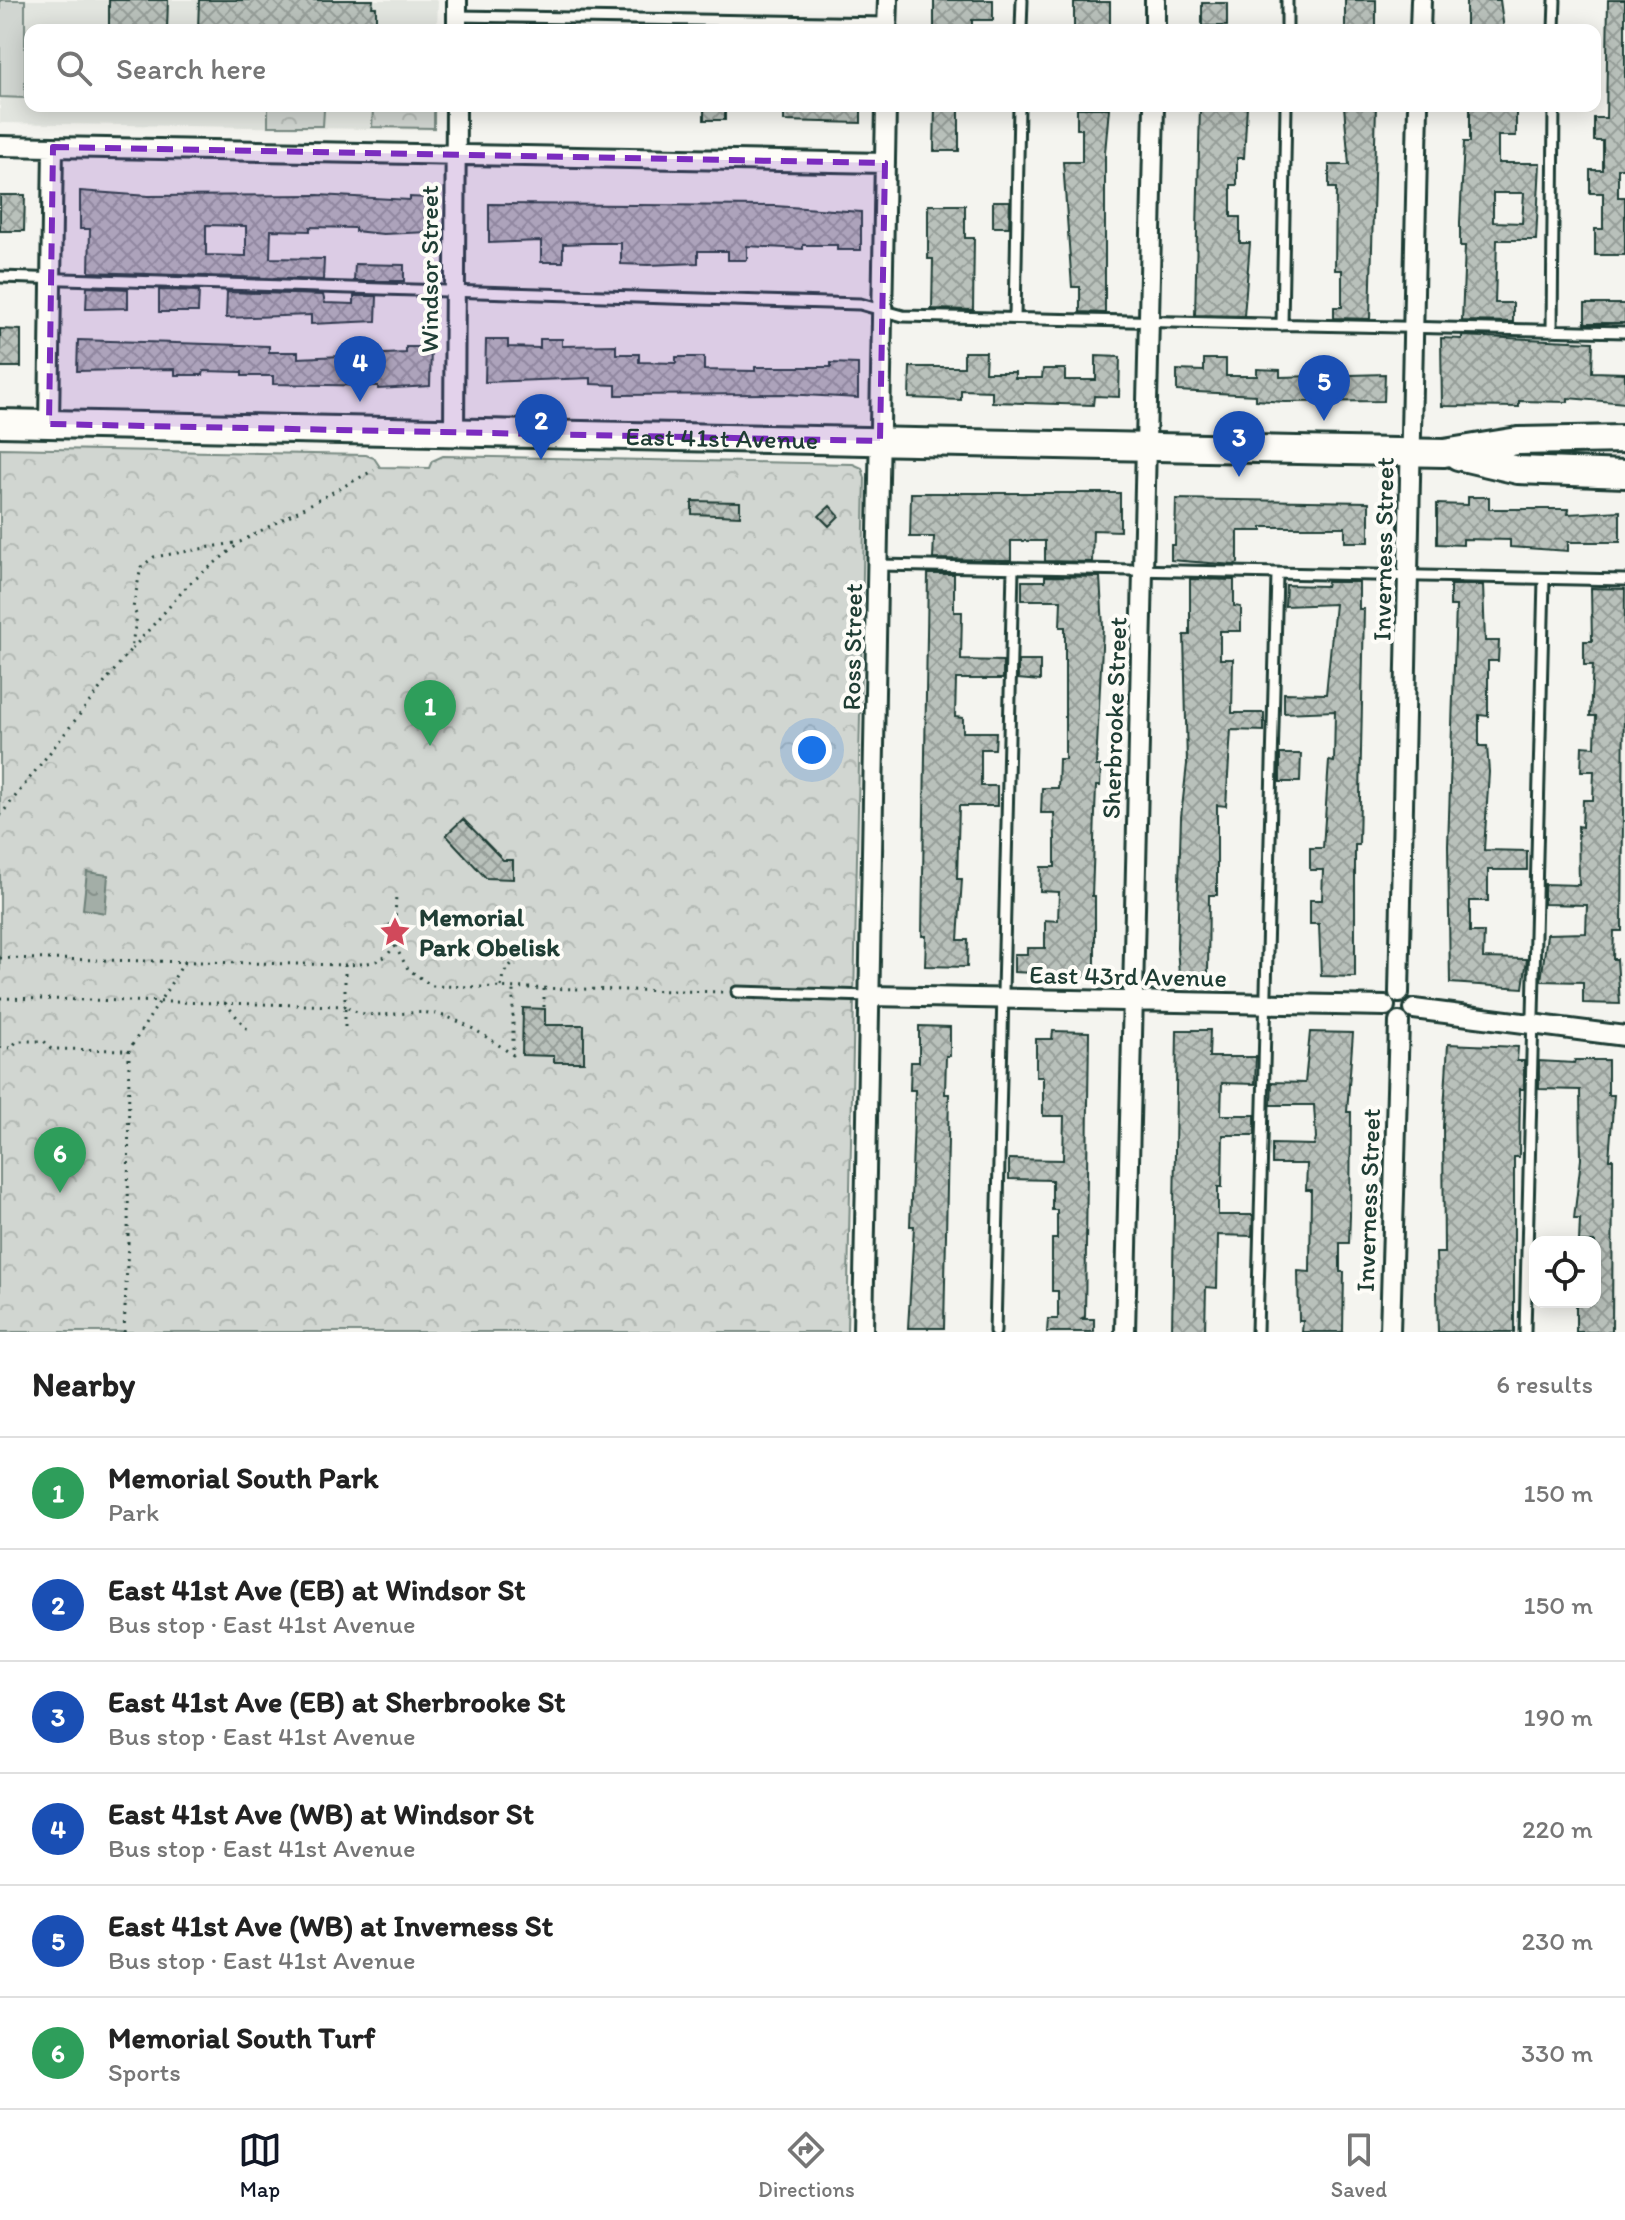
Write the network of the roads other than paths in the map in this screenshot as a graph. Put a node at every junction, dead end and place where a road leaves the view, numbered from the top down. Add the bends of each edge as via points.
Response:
1 (888, 0) edge
2 (1022, 0) edge
3 (1155, 0) edge
4 (1287, 0) edge
5 (1421, 0) edge
6 (1555, 0) edge
7 (457, 15) edge
8 (780, 24) edge
9 (887, 24) edge
10 (1021, 24) edge
11 (1155, 24) edge
12 (1287, 24) edge
13 (1420, 24) edge
14 (1554, 24) edge
15 (456, 112) edge
16 (886, 112) edge
17 (1019, 112) edge
18 (1154, 112) edge
19 (1286, 112) edge
20 (1418, 112) edge
21 (1554, 112) edge
22 (0, 146) edge
23 (53, 147) junction
24 (456, 153) junction
25 (885, 163) junction
26 (0, 277) edge
27 (51, 278) junction
28 (455, 293) junction
29 (881, 309) junction
30 (1015, 318) junction
31 (1150, 322) junction
32 (1282, 325) junction
33 (1414, 327) junction
34 (1552, 331) junction
35 (1625, 332) edge
36 (0, 423) edge
37 (49, 424) junction
38 (454, 432) junction
39 (1625, 439) edge
40 (880, 441) junction
41 (1147, 446) junction
42 (1411, 452) junction
43 (1444, 453) junction
44 (1625, 474) edge
45 (879, 565) junction
46 (1013, 568) junction
47 (1144, 571) junction
48 (1277, 575) junction
49 (1408, 578) junction
50 (1544, 579) junction
51 (1625, 580) edge
52 (737, 992) road end
53 (1399, 993) junction
54 (870, 996) junction
55 (1003, 1000) junction
56 (1133, 1002) junction
57 (1264, 1005) junction
58 (1385, 1006) junction
59 (1414, 1009) junction
60 (1399, 1022) junction
61 (1532, 1024) junction
62 (1625, 1036) edge
63 (863, 1332) edge
64 (995, 1332) edge
65 (1125, 1332) edge
66 (1257, 1332) edge
67 (1390, 1332) edge
68 (1525, 1332) edge

1 - 9 street
2 - 10 lane
3 - 11 street
4 - 12 lane
5 - 13 street
6 - 14 lane
7 - 8 lane
15 - 24 street, Windsor Street
16 - 25 street, Ross Street
17 - 30 lane
18 - 31 street, Sherbrooke Street
19 - 32 lane
20 - 33 street, Inverness Street
21 - 34 lane
22 - 23 street
23 - 24 street
23 - 27 street
24 - 25 street
24 - 28 street, Windsor Street
25 - 29 street, Ross Street
26 - 27 lane
27 - 28 lane
27 - 37 street
28 - 29 lane via 860,304
28 - 38 street, Windsor Street
29 - 30 lane via 903,316
29 - 40 street, Ross Street
30 - 31 lane
31 - 32 lane
31 - 41 street, Sherbrooke Street
32 - 33 lane
33 - 34 lane
33 - 42 street, Inverness Street
34 - 35 lane
36 - 37 main road, East 41st Avenue
37 - 38 main road, East 41st Avenue
38 - 40 main road, East 41st Avenue
39 - 43 main road, East 41st Avenue via 1518,441
40 - 41 main road, East 41st Avenue
40 - 45 street, Ross Street
41 - 42 main road, East 41st Avenue
41 - 47 street, Sherbrooke Street
42 - 43 main road, East 41st Avenue
42 - 49 street, Inverness Street
43 - 44 main road, East 41st Avenue via 1518,470
45 - 46 lane
45 - 54 street, Ross Street
46 - 47 lane
46 - 55 lane
47 - 48 lane
47 - 56 street, Sherbrooke Street
48 - 49 lane
48 - 57 lane
49 - 50 lane
49 - 53 street, Inverness Street
50 - 51 lane
50 - 61 lane
52 - 54 lane
53 - 58 street
53 - 59 street via 1410,997
54 - 55 street, East 43rd Avenue
54 - 63 street, Ross Street
55 - 56 street, East 43rd Avenue
55 - 64 lane
56 - 57 street, East 43rd Avenue
56 - 65 street, Sherbrooke Street
57 - 58 street, East 43rd Avenue
57 - 66 lane
58 - 60 street via 1388,1017
59 - 60 street via 1409,1019
59 - 61 street
60 - 67 street, Inverness Street
61 - 62 street
61 - 68 lane

